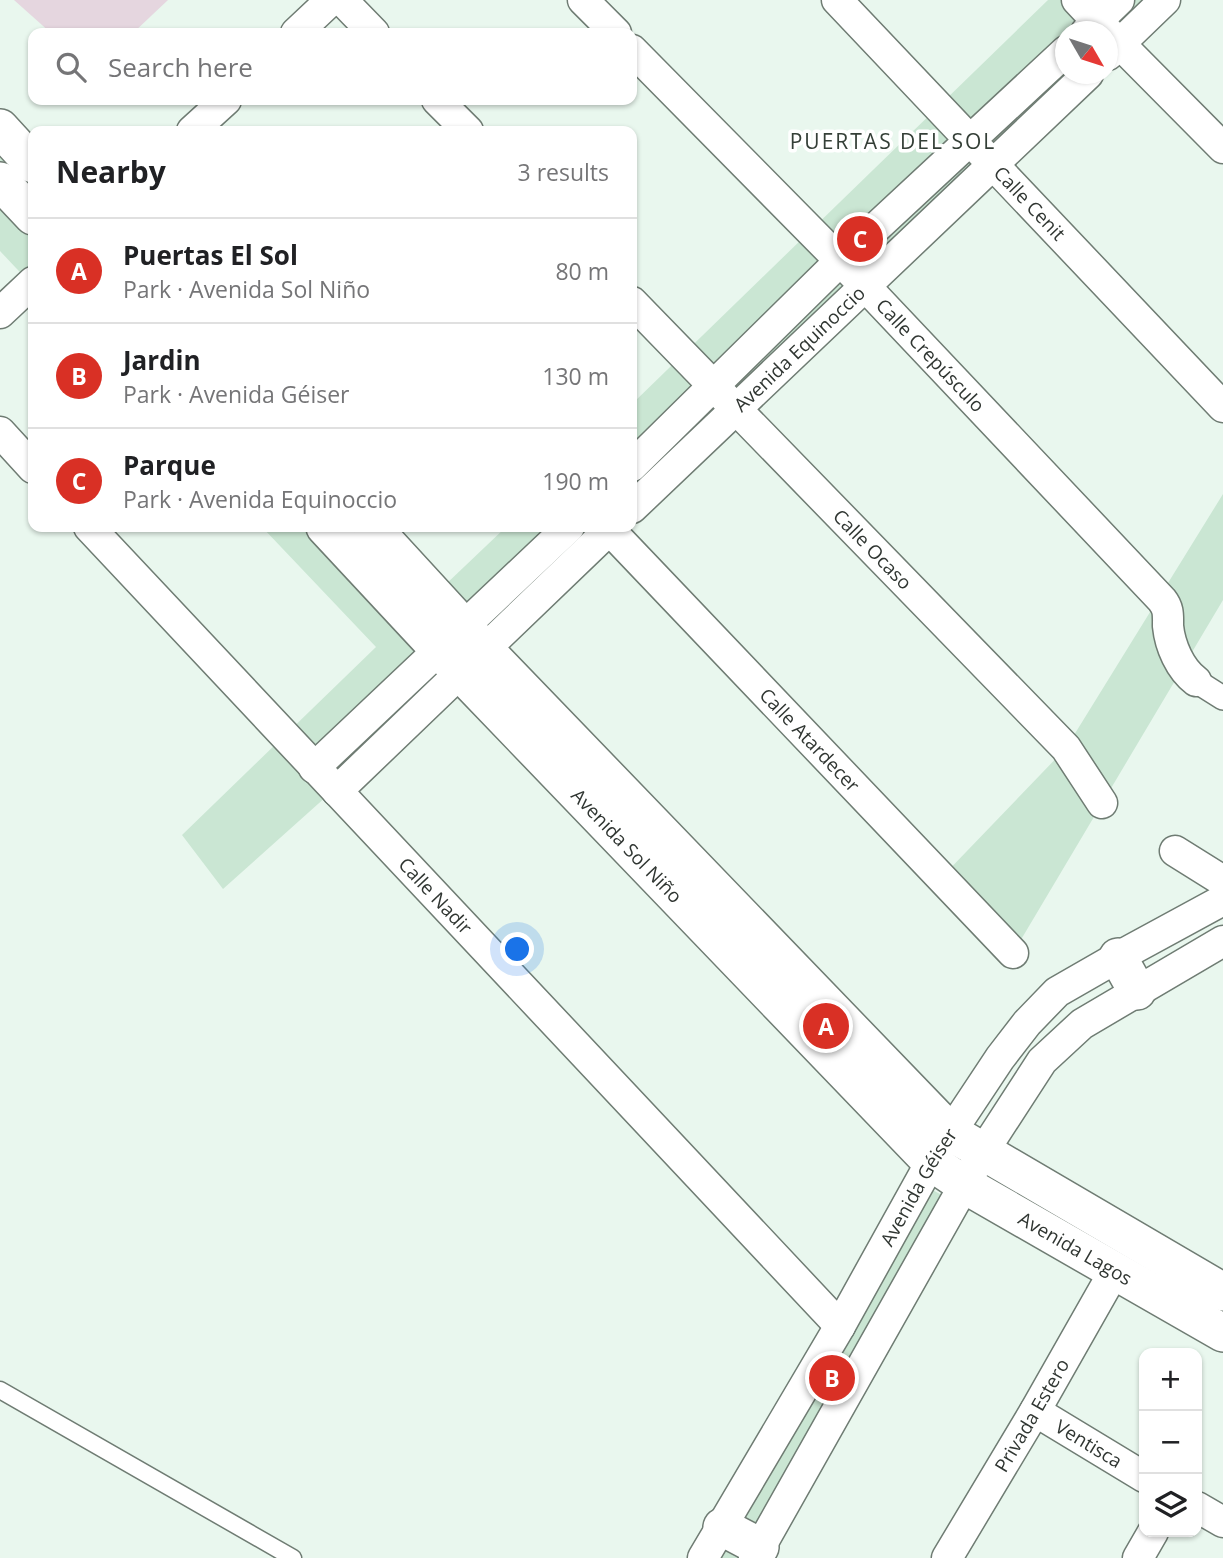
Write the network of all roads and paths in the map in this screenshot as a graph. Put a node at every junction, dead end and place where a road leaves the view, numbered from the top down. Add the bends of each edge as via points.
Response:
1 (331, 0) edge
2 (342, 0) edge
3 (583, 0) edge
4 (837, 0) edge
5 (1119, 0) edge
6 (1165, 0) edge
7 (1106, 21) edge
8 (1118, 22) edge
9 (301, 28) edge
10 (369, 28) edge
11 (610, 28) edge
12 (1118, 48) edge
13 (637, 55) edge
14 (1055, 61) edge
15 (1077, 84) edge
16 (443, 105) edge
17 (463, 126) edge
18 (0, 128) edge
19 (970, 140) junction
20 (1223, 148) edge
21 (28, 159) edge
22 (993, 163) junction
23 (0, 181) edge
24 (28, 211) edge
25 (840, 261) junction
26 (865, 286) junction
27 (28, 287) edge
28 (637, 307) edge
29 (0, 313) edge
30 (713, 387) junction
31 (1223, 407) edge
32 (735, 410) junction
33 (0, 432) edge
34 (637, 461) edge
35 (28, 463) edge
36 (637, 503) edge
37 (94, 532) edge
38 (331, 532) edge
39 (376, 532) edge
40 (565, 532) edge
41 (604, 532) edge
42 (613, 532) edge
43 (462, 649) junction
44 (1196, 681) joint
45 (1223, 698) edge
46 (314, 768) junction
47 (337, 791) junction
48 (1102, 803) dead end
49 (1175, 851) dead end
50 (1223, 881) edge
51 (1223, 900) edge
52 (1223, 941) edge
53 (1013, 953) dead end
54 (1118, 957) junction
55 (1138, 991) junction
56 (940, 1147) junction
57 (983, 1152) junction
58 (965, 1185) junction
59 (1115, 1270) junction
60 (1223, 1292) edge
61 (840, 1326) junction
62 (1223, 1333) edge
63 (0, 1390) edge
64 (1035, 1411) junction
65 (1139, 1474) edge
66 (1202, 1510) edge
67 (1223, 1522) edge
68 (722, 1527) junction
69 (1150, 1537) edge
70 (757, 1553) edge
71 (293, 1558) edge
72 (703, 1558) edge
73 (947, 1558) edge
74 (1138, 1558) edge

1 - 9 street
2 - 10 street
3 - 11 street
4 - 19 street, Calle Cenit
5 - 7 street
6 - 8 street
12 - 20 street
13 - 25 street, Calle Crepúsculo
14 - 19 street, Avenida Equinoccio
15 - 22 street, Avenida Equinoccio
16 - 17 street
18 - 21 street
19 - 22 street, Calle Cenit
19 - 25 street, Avenida Equinoccio
22 - 26 street, Avenida Equinoccio
22 - 31 street, Calle Cenit
23 - 24 street
25 - 26 street, Calle Crepúsculo
25 - 30 street, Avenida Equinoccio
26 - 32 street, Avenida Equinoccio
26 - 44 street, Calle Crepúsculo via 1162,600 1169,614 1171,641 1183,669
27 - 29 street
28 - 30 street, Calle Ocaso
30 - 32 street, Calle Ocaso
30 - 34 street, Avenida Equinoccio
32 - 36 street, Avenida Equinoccio
32 - 48 street, Calle Ocaso via 1066,748
33 - 35 street
37 - 46 street, Calle Nadir
38 - 43 street, Avenida Sol Niño
39 - 43 street, Avenida Sol Niño
40 - 43 street
41 - 43 street
42 - 53 street, Calle Atardecer
43 - 46 street
43 - 47 street
43 - 56 street, Avenida Sol Niño
44 - 45 street
46 - 47 street, Calle Nadir
47 - 61 street, Calle Nadir
49 - 50 street
51 - 54 street, Avenida Géiser
52 - 55 street, Avenida Géiser
54 - 55 street
54 - 56 street, Avenida Géiser via 1057,992 1027,1024
55 - 57 street, Avenida Géiser via 1082,1024 1042,1062
56 - 57 street, Avenida Lagos
56 - 58 street, Avenida Lagos
56 - 61 street, Avenida Géiser
57 - 58 street, Avenida Géiser
57 - 60 street, Avenida Lagos
58 - 59 street, Avenida Lagos
58 - 70 street, Avenida Géiser
59 - 62 street, Avenida Lagos
59 - 64 street, Privada Estero
61 - 68 street, Avenida Géiser
63 - 71 lane
64 - 65 street, Ventisca
64 - 73 street, Privada Estero
66 - 67 street
68 - 70 street
68 - 72 street, Avenida Géiser
69 - 74 street

